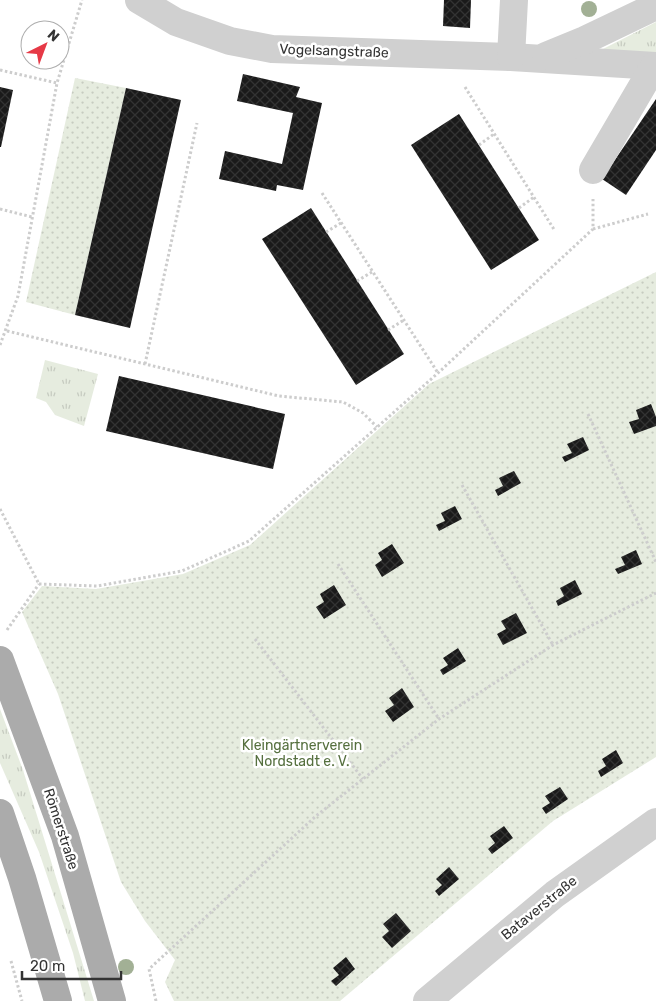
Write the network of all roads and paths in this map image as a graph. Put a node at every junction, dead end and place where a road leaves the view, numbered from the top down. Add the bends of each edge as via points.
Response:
1 (82, 0) edge
2 (139, 0) edge
3 (514, 0) edge
4 (656, 6) edge
5 (445, 56) junction
6 (511, 57) junction
7 (540, 59) junction
8 (655, 66) edge
9 (0, 70) edge
10 (57, 83) junction
11 (197, 122) dead end
12 (494, 134) junction
13 (479, 146) dead end
14 (593, 170) joint
15 (322, 193) dead end
16 (534, 197) junction
17 (519, 208) dead end
18 (0, 209) edge
19 (648, 214) dead end
20 (32, 216) junction
21 (341, 223) junction
22 (593, 229) junction
23 (555, 231) dead end
24 (326, 232) dead end
25 (372, 272) junction
26 (357, 281) dead end
27 (404, 320) junction
28 (388, 330) dead end
29 (7, 331) junction
30 (0, 345) edge
31 (145, 364) junction
32 (438, 373) junction
33 (588, 414) dead end
34 (377, 427) junction
35 (462, 485) dead end
36 (0, 509) edge
37 (656, 562) edge
38 (338, 564) dead end
39 (40, 584) junction
40 (656, 593) edge
41 (255, 639) dead end
42 (553, 645) junction
43 (2, 648) edge
44 (439, 719) junction
45 (363, 779) junction
46 (0, 813) edge
47 (656, 822) edge
48 (58, 1001) edge
49 (112, 1001) edge
50 (156, 1001) edge
51 (427, 1001) edge

1 - 10 path
2 - 5 street, Vogelsangstraße via 176,22 230,41 272,49
3 - 6 street
4 - 7 street, Vogelsangstraße
5 - 6 street, Vogelsangstraße
5 - 12 path
6 - 7 street, Vogelsangstraße
7 - 8 street, Vogelsangstraße
8 - 14 street
9 - 10 path
10 - 20 path
11 - 31 path
12 - 13 path
12 - 16 path
14 - 22 path
15 - 21 path
16 - 17 path
16 - 23 path
18 - 20 path
19 - 22 path
20 - 29 path via 18,296
21 - 24 path
21 - 25 path
22 - 32 path
25 - 26 path
25 - 27 path
27 - 28 path
27 - 32 path
29 - 30 path
29 - 31 path
31 - 34 path via 279,396 343,402
32 - 34 path
33 - 37 path
34 - 39 path via 249,541 182,571 97,586
35 - 42 path
36 - 39 path
38 - 44 path
39 - 43 path
40 - 42 path
41 - 45 path
42 - 44 path
43 - 49 main road, Römerstraße via 65,836
44 - 45 path
45 - 50 path via 316,816 149,969
46 - 48 main road
47 - 51 street, Bataverstraße via 555,894

